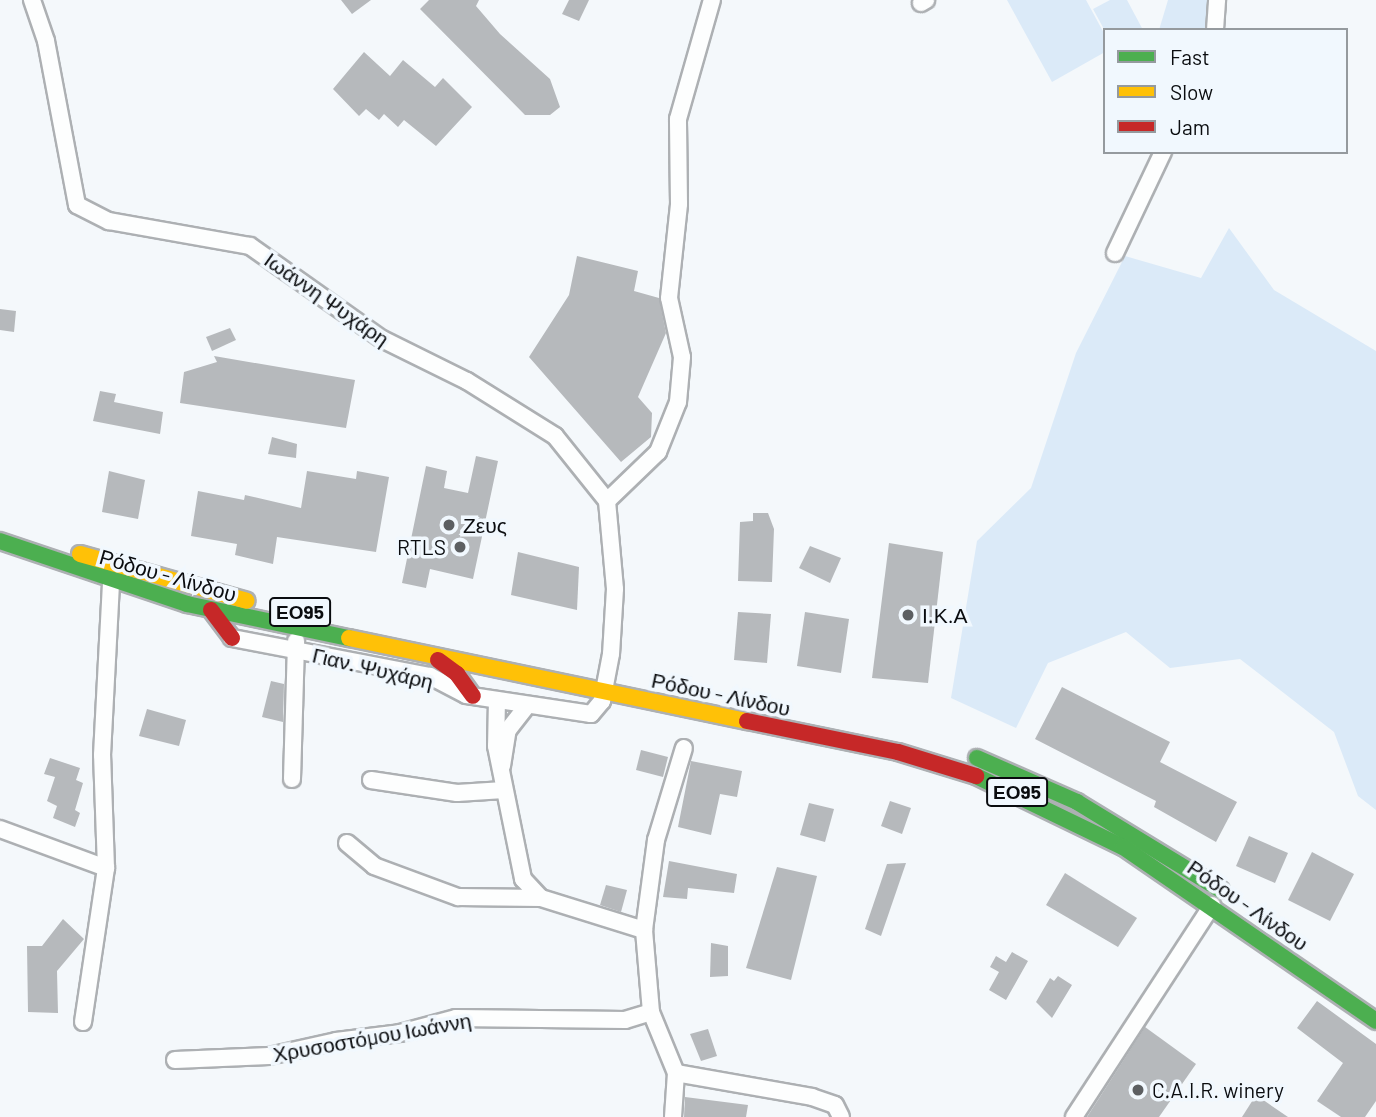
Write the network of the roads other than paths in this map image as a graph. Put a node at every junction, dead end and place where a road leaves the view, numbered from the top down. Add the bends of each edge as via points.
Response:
1 (32, 0) edge
2 (712, 0) edge
3 (1217, 0) edge
4 (1215, 28) edge
5 (1162, 154) edge
6 (1115, 253) dead end
7 (607, 501) junction
8 (0, 523) edge
9 (0, 541) edge
10 (111, 581) junction
11 (211, 610) junction
12 (297, 629) junction
13 (232, 638) joint
14 (295, 650) junction
15 (431, 656) junction
16 (606, 683) junction
17 (473, 696) junction
18 (497, 700) junction
19 (527, 706) junction
20 (924, 741) dead end
21 (684, 748) dead end
22 (961, 753) dead end
23 (502, 768) junction
24 (292, 779) dead end
25 (371, 780) dead end
26 (504, 790) junction
27 (0, 829) edge
28 (347, 843) dead end
29 (106, 868) junction
30 (541, 898) junction
31 (1234, 900) dead end
32 (1212, 905) junction
33 (645, 930) junction
34 (1343, 977) dead end
35 (1376, 1000) edge
36 (651, 1012) junction
37 (1376, 1021) edge
38 (83, 1022) dead end
39 (175, 1059) dead end
40 (676, 1073) junction
41 (673, 1117) edge
42 (841, 1117) edge
43 (1074, 1117) edge

1 - 7 street, Ιωάννη Ψυχάρη via 46,41 77,205 109,221 250,246 382,339 467,381 555,436
2 - 7 street via 678,119 679,204 669,298 682,358 678,402 658,452
3 - 4 street
5 - 6 street
7 - 16 street via 615,589
8 - 16 main road, Ρόδου - Λίνδου / ΕΟ95 via 78,553 190,587
9 - 10 main road, Ρόδου - Λίνδου / ΕΟ95
10 - 11 main road, Ρόδου - Λίνδου / ΕΟ95
10 - 29 street via 102,755
11 - 12 main road, Ρόδου - Λίνδου / ΕΟ95
11 - 13 main road
12 - 14 street
12 - 15 main road, Ρόδου - Λίνδου / ΕΟ95
13 - 14 street, Γιαν. Ψυχάρη
14 - 17 street, Γιαν. Ψυχάρη via 433,677 450,690
14 - 24 street
15 - 16 main road, Ρόδου - Λίνδου / ΕΟ95
15 - 17 main road via 457,674
16 - 19 street, Γιαν. Ψυχάρη via 583,704 543,709
16 - 20 main road, Ρόδου - Λίνδου / ΕΟ95
16 - 32 main road, Ρόδου - Λίνδου / ΕΟ95 via 898,752 980,776 1112,841
17 - 18 street, Γιαν. Ψυχάρη
18 - 19 street, Γιαν. Ψυχάρη
18 - 23 street via 494,735
19 - 23 street via 508,730
21 - 33 street via 656,840
22 - 31 main road, Ρόδου - Λίνδου / ΕΟ95 via 1076,802
23 - 26 street
25 - 26 street via 457,793
26 - 30 street via 523,879
27 - 29 street
28 - 30 street via 374,866 445,893
29 - 38 street
30 - 33 street
32 - 37 main road, Ρόδου - Λίνδου / ΕΟ95
32 - 43 street
33 - 36 street via 644,966
34 - 35 main road
36 - 39 street, Χρυσοστόμου Ιωάννη via 625,1020 456,1018 400,1033 269,1056
36 - 40 street
40 - 41 street
40 - 42 street via 812,1097 835,1105

